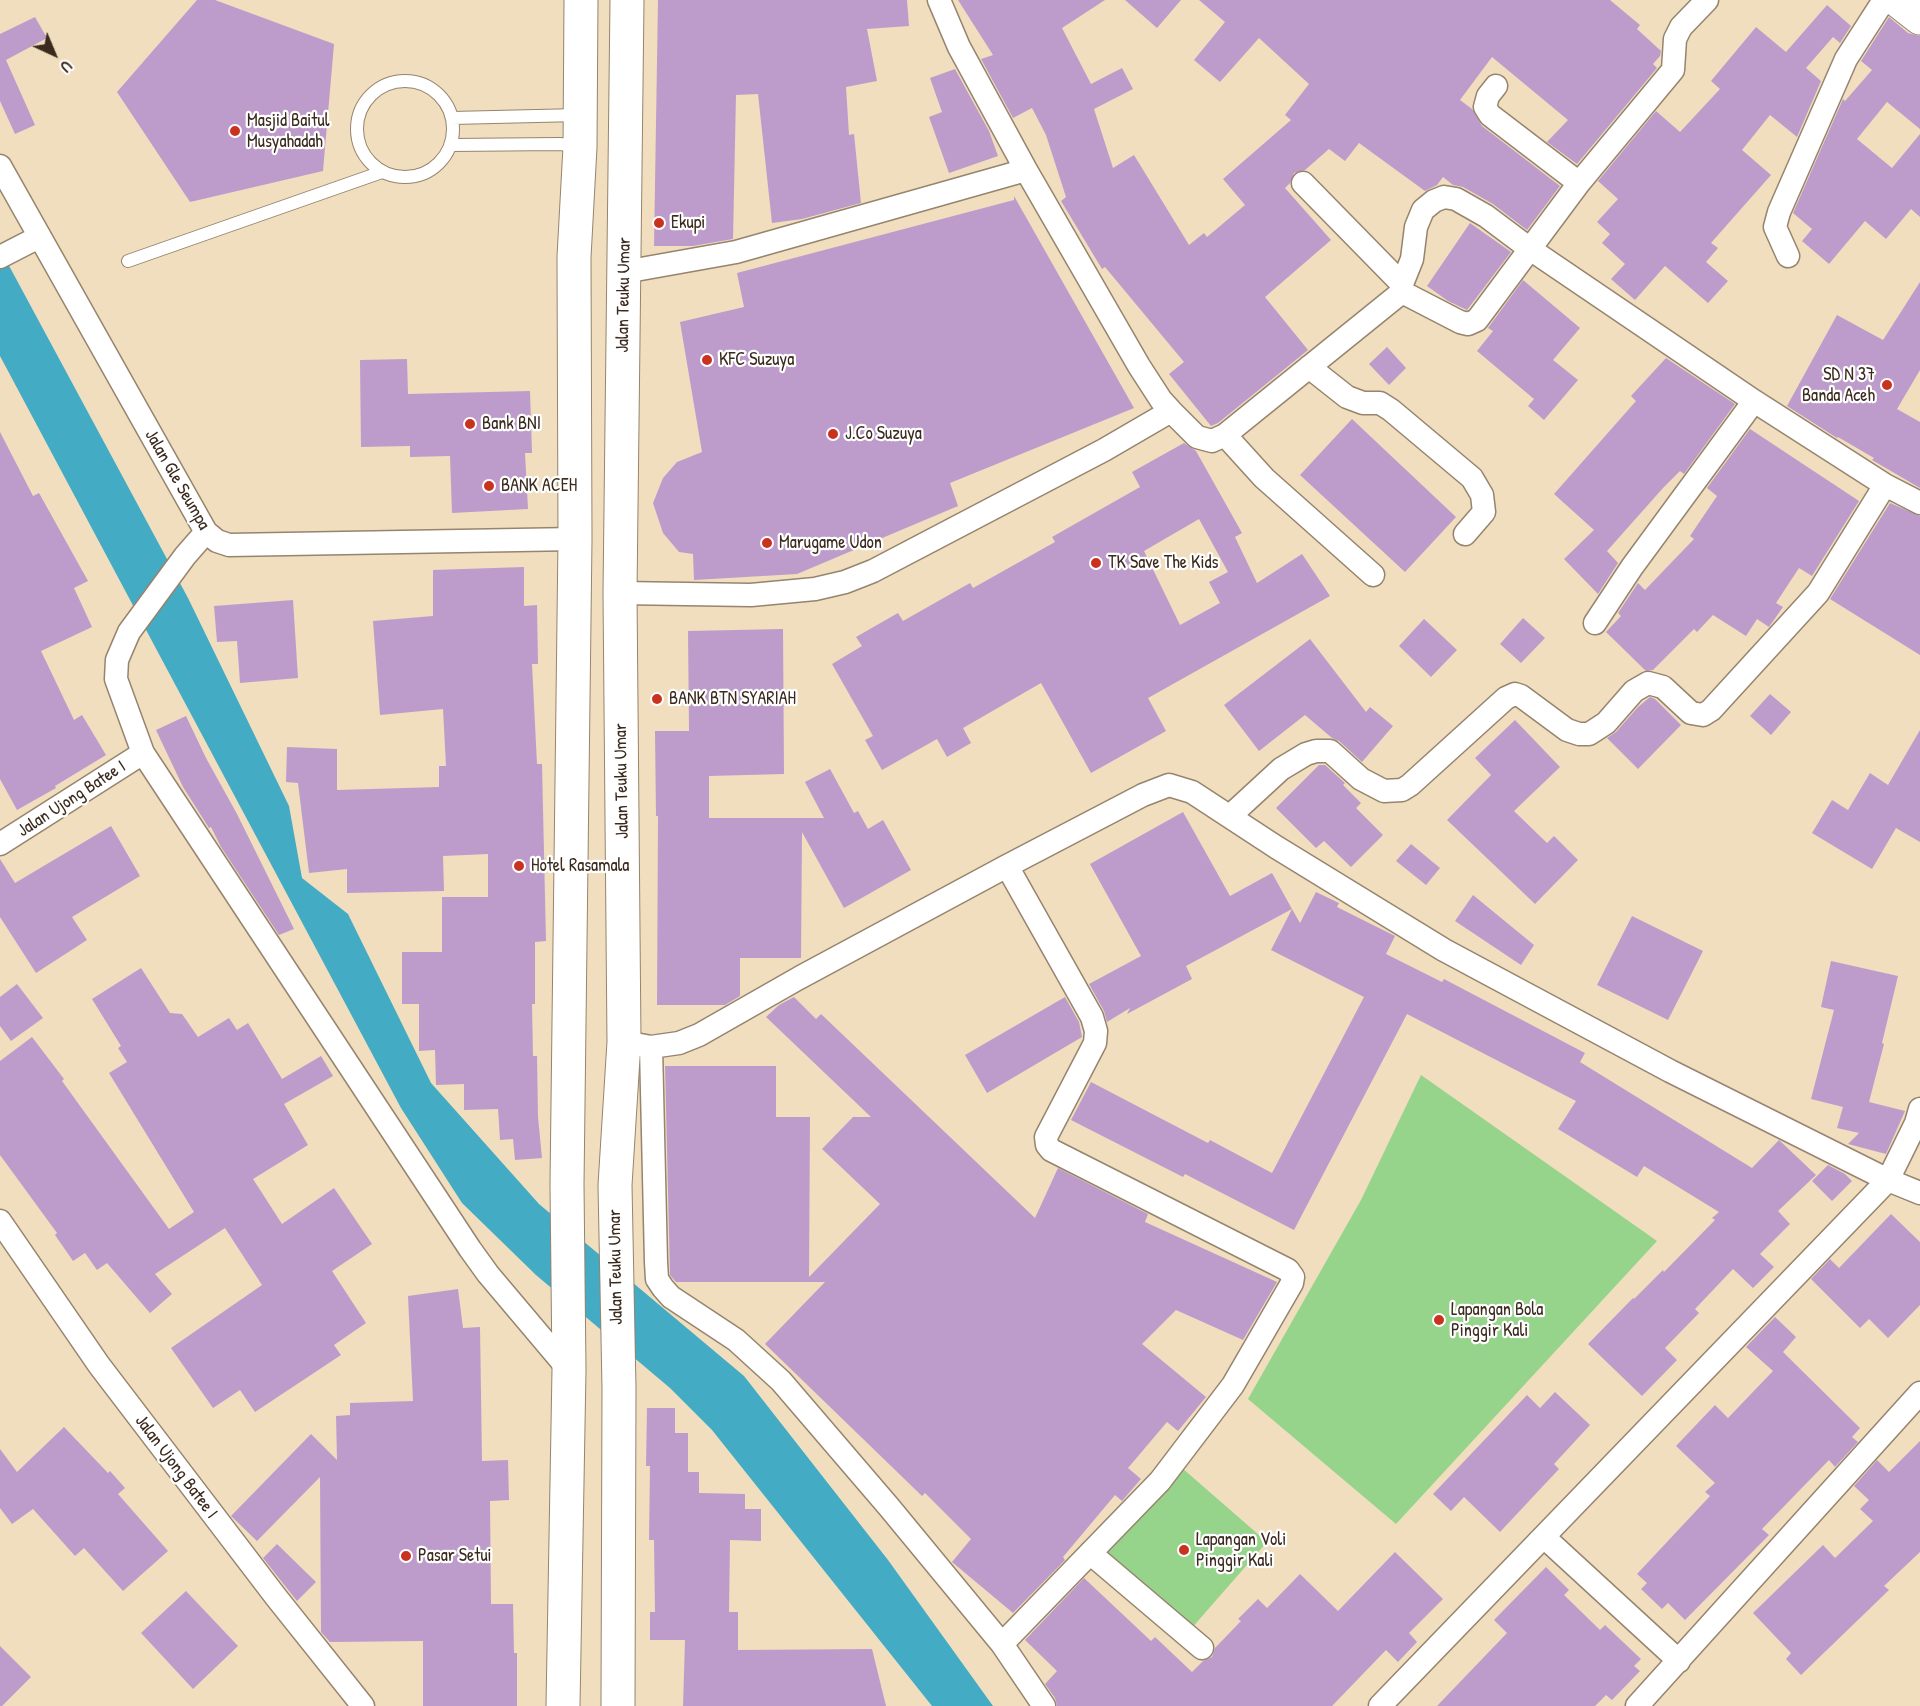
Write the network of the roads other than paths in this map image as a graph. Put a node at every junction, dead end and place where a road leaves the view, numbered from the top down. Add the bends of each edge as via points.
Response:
1 (581, 0) edge
2 (627, 0) edge
3 (939, 0) edge
4 (1707, 0) edge
5 (1884, 0) edge
6 (1897, 0) edge
7 (1920, 18) edge
8 (1496, 86) dead end
9 (581, 115) junction
10 (452, 118) junction
11 (450, 145) junction
12 (580, 147) junction
13 (0, 166) edge
14 (1026, 170) junction
15 (382, 171) junction
16 (1303, 183) dead end
17 (1579, 183) junction
18 (39, 237) junction
19 (1530, 249) junction
20 (8, 252) edge
21 (1788, 256) dead end
22 (128, 261) dead end
23 (624, 272) junction
24 (1402, 288) junction
25 (1309, 368) junction
26 (1754, 400) junction
27 (1171, 411) junction
28 (1226, 435) junction
29 (1885, 485) junction
30 (1920, 504) edge
31 (206, 532) junction
32 (1465, 534) dead end
33 (575, 539) junction
34 (1373, 575) dead end
35 (620, 593) junction
36 (1595, 623) dead end
37 (143, 753) junction
38 (1230, 816) junction
39 (0, 844) edge
40 (1007, 866) junction
41 (637, 1045) junction
42 (1920, 1109) edge
43 (1888, 1179) junction
44 (1920, 1193) edge
45 (0, 1221) edge
46 (569, 1359) junction
47 (1920, 1393) edge
48 (618, 1432) junction
49 (568, 1434) junction
50 (1545, 1537) junction
51 (1090, 1554) junction
52 (1002, 1644) junction
53 (1203, 1648) dead end
54 (1679, 1661) junction
55 (363, 1706) edge
56 (562, 1706) edge
57 (618, 1706) edge
58 (1044, 1706) edge
59 (1380, 1706) edge
60 (1637, 1706) edge

1 - 9 main road
2 - 23 main road, Jalan Teuku Umar
3 - 14 street
4 - 17 street via 1675,39 1673,70
5 - 21 street via 1846,59 1779,212 1775,226
6 - 7 main road
8 - 17 street via 1485,107 1490,115
9 - 10 lane
9 - 12 main road
10 - 11 lane
10 - 15 lane via 438,94 414,82 387,84 375,91 360,113 358,140 371,164
11 - 12 lane
11 - 15 lane via 444,158 422,174 408,177
12 - 33 main road via 574,256
13 - 18 street, Jalan Gle Seumpa
14 - 23 street via 735,252
14 - 27 street via 1138,366
15 - 22 lane
16 - 24 street
17 - 19 street
18 - 20 street
18 - 31 street, Jalan Gle Seumpa
19 - 24 street via 1477,320 1468,324
19 - 24 street via 1486,216 1456,199 1444,197 1423,210
19 - 26 street
23 - 35 main road, Jalan Teuku Umar
24 - 25 street
25 - 28 street
25 - 32 street via 1347,397 1363,403 1380,403 1391,410 1472,478 1482,495 1484,512
26 - 29 street
26 - 36 street
27 - 28 street via 1197,437 1212,441
27 - 35 street via 1104,450 845,582 751,595
28 - 34 street via 1264,477
29 - 30 street
29 - 38 street via 1818,593 1703,715 1691,713 1663,687 1648,683 1634,691 1606,723 1589,734 1579,734 1515,694 1402,790 1384,791 1361,779 1330,752 1316,751 1281,769
31 - 33 street, Jalan Gle Seumpa via 217,542 229,544
31 - 37 street via 129,632 117,660 116,679
33 - 46 main road via 567,1184
35 - 41 main road, Jalan Teuku Umar
37 - 39 street, Jalan Ujong Batee I
37 - 46 street via 470,1249 488,1274
38 - 40 street via 1192,792 1169,785
38 - 43 street via 1444,950 1670,1071
40 - 41 street via 699,1035 679,1043
40 - 51 street via 1092,1017 1096,1031 1095,1043 1046,1143 1051,1150 1288,1270 1293,1277 1233,1385 1145,1498
41 - 48 main road, Jalan Teuku Umar via 615,1185
41 - 52 street via 657,1279 671,1297 736,1340 781,1381
42 - 43 street
43 - 44 street
43 - 50 street
45 - 55 street, Jalan Ujong Batee I via 99,1365
46 - 49 main road
47 - 54 street
48 - 49 main road
48 - 57 main road, Jalan Teuku Umar
49 - 56 main road
50 - 54 street
50 - 59 street
51 - 52 street
51 - 53 street
52 - 58 street
54 - 60 street

